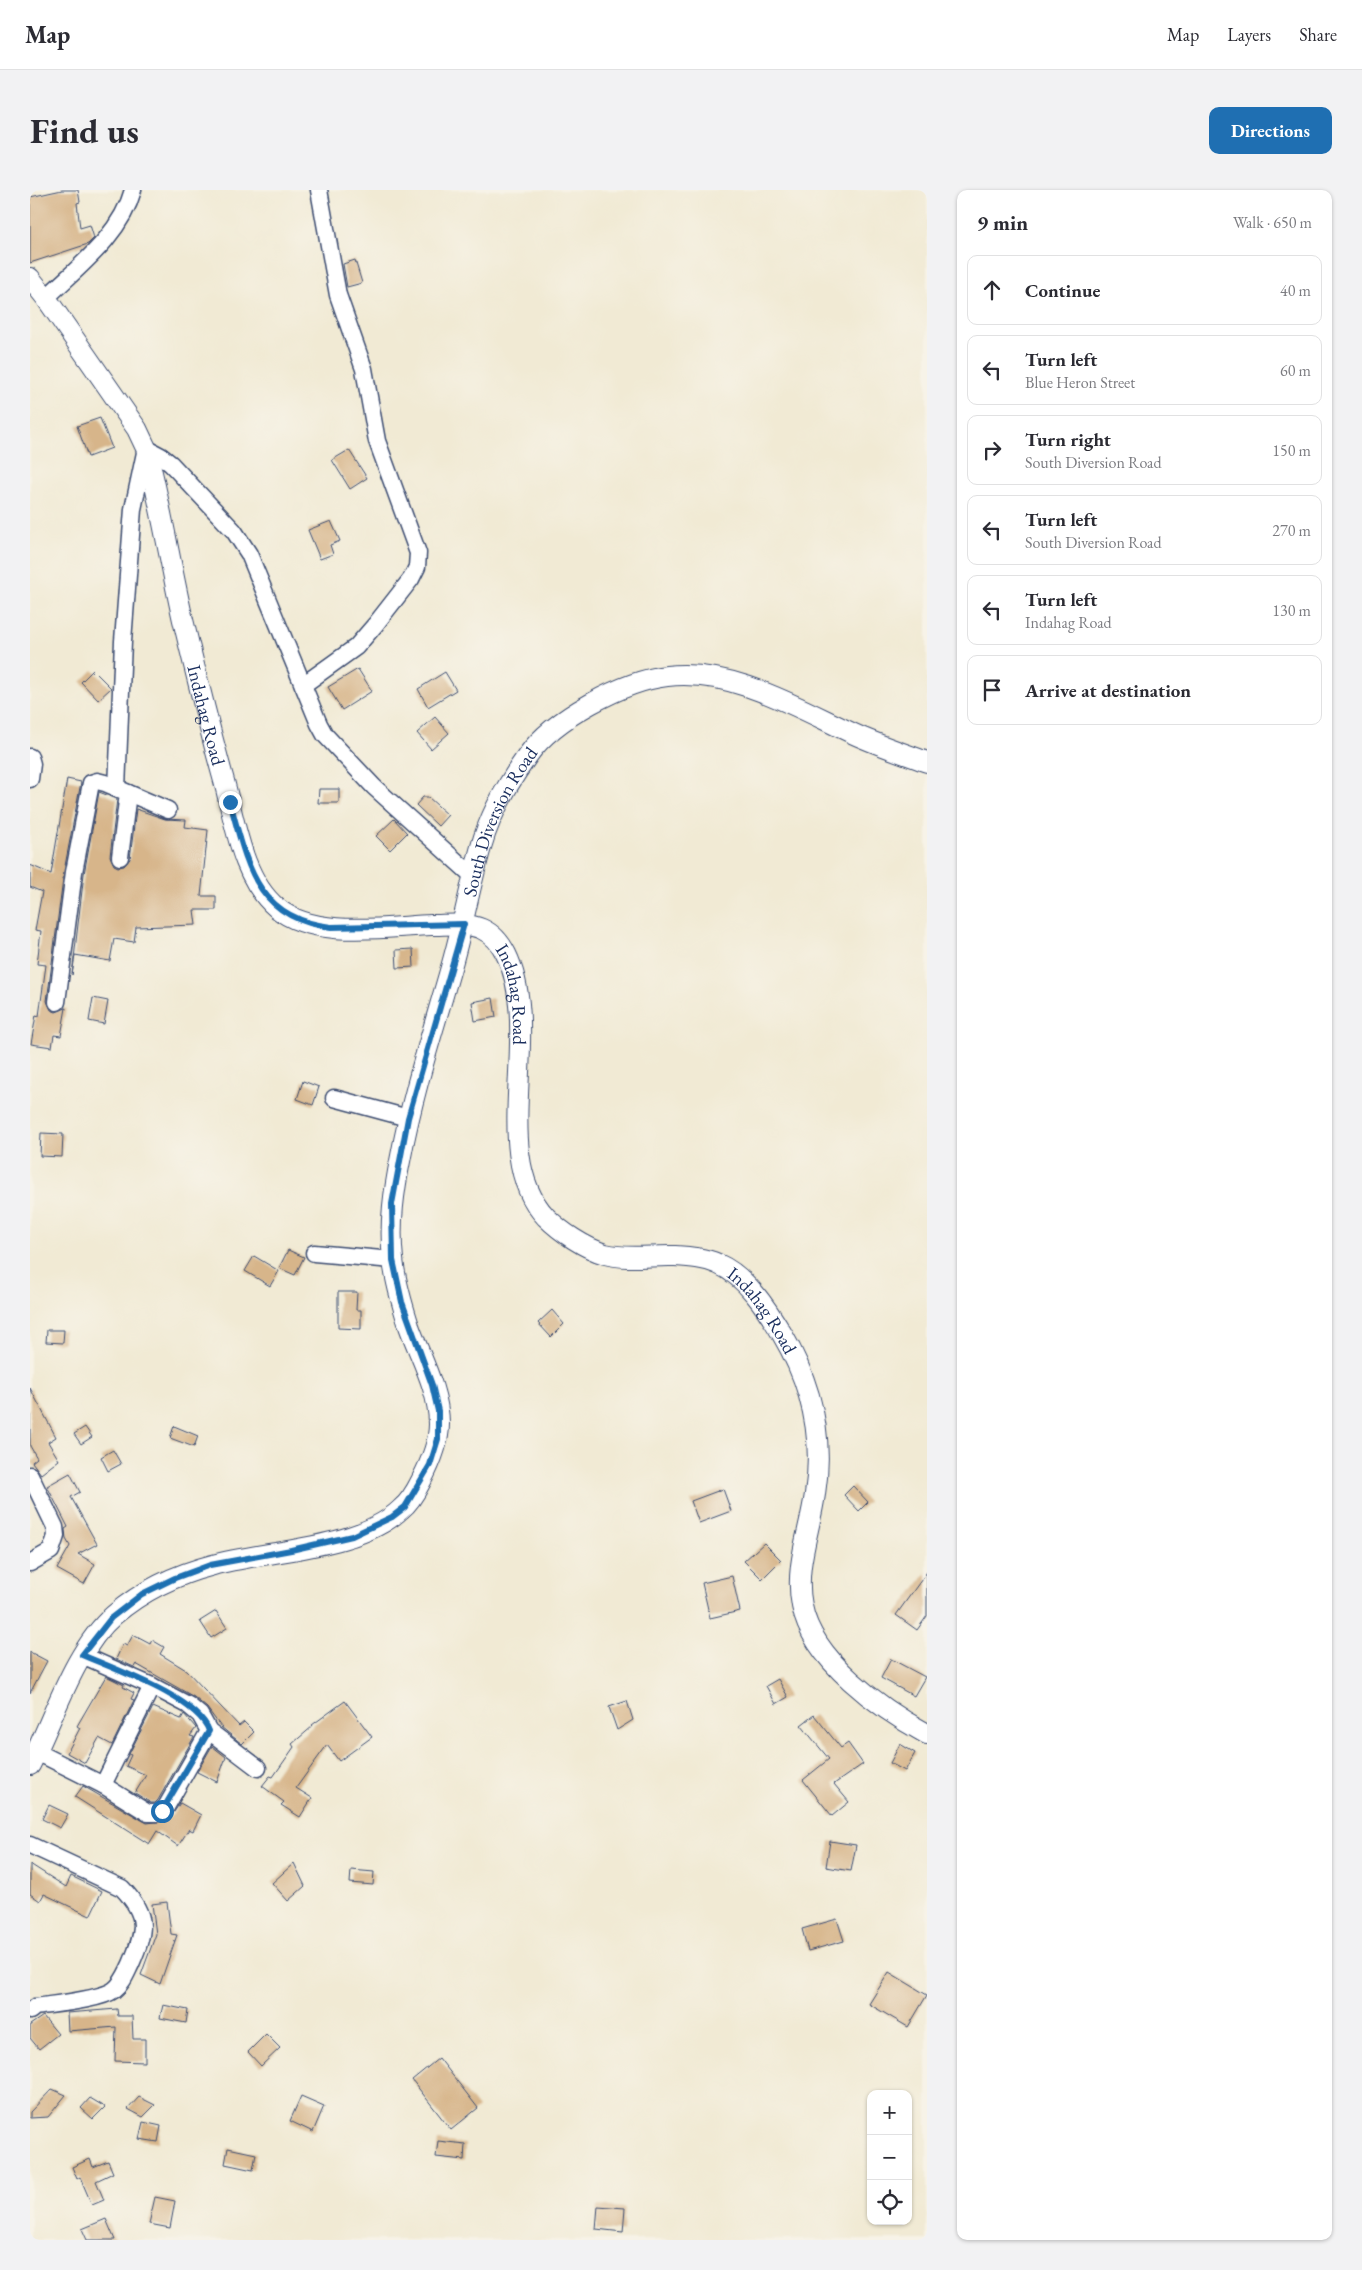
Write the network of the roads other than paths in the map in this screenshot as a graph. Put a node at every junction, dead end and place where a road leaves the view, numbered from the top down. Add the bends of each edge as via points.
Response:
1 (133, 190) edge
2 (320, 190) edge
3 (30, 278) edge
4 (46, 298) junction
5 (146, 448) junction
6 (303, 685) junction
7 (30, 757) edge
8 (927, 762) edge
9 (30, 779) edge
10 (123, 791) junction
11 (168, 810) dead end
12 (120, 857) dead end
13 (474, 877) junction
14 (464, 924) junction
15 (57, 1002) dead end
16 (334, 1098) dead end
17 (408, 1118) junction
18 (314, 1253) dead end
19 (393, 1260) junction
20 (30, 1475) edge
21 (30, 1562) edge
22 (82, 1655) junction
23 (152, 1686) junction
24 (209, 1731) junction
25 (927, 1734) edge
26 (33, 1758) edge
27 (258, 1768) dead end
28 (103, 1785) junction
29 (30, 1845) edge
30 (32, 2007) edge

1 - 4 street via 122,218 98,248
2 - 6 street via 338,295 364,369 377,441 418,553 417,567 411,578 356,647
3 - 4 main road, Indahag Road
4 - 5 main road, Indahag Road via 137,429
5 - 6 street via 171,464 242,543
5 - 10 street via 133,509 124,641
5 - 14 main road, Indahag Road via 208,721 244,854 266,896 284,912 311,925 362,928
6 - 13 street via 319,724 334,747
7 - 9 street
8 - 13 main road, South Diversion Road via 761,691 698,676 666,676 597,700 559,722 530,751 498,804 482,843
10 - 11 street
10 - 12 street
10 - 15 street via 101,781 90,786 74,872
13 - 14 main road, South Diversion Road
14 - 17 main road, South Diversion Road
14 - 25 main road, Indahag Road via 481,928 499,943 506,953 517,988 521,1034 521,1163 526,1184 537,1205 566,1234 605,1254 695,1257 717,1264 736,1275 767,1312 805,1380 817,1434 815,1493 799,1588 802,1610 813,1636 833,1663 875,1700
16 - 17 street
17 - 19 main road, South Diversion Road via 392,1204
18 - 19 street
19 - 22 main road, South Diversion Road via 409,1326 432,1385 439,1424 430,1465 405,1507 392,1517 352,1536 210,1565 175,1578 142,1594 111,1618
20 - 21 street via 55,1527 55,1545 51,1551
22 - 23 street
22 - 26 main road, South Diversion Road
23 - 24 street via 194,1710
23 - 28 street
24 - 27 street
24 - 28 street via 166,1806 158,1813 148,1813
26 - 28 street
29 - 30 street via 122,1888 140,1912 143,1926 142,1940 123,1982 113,1991

